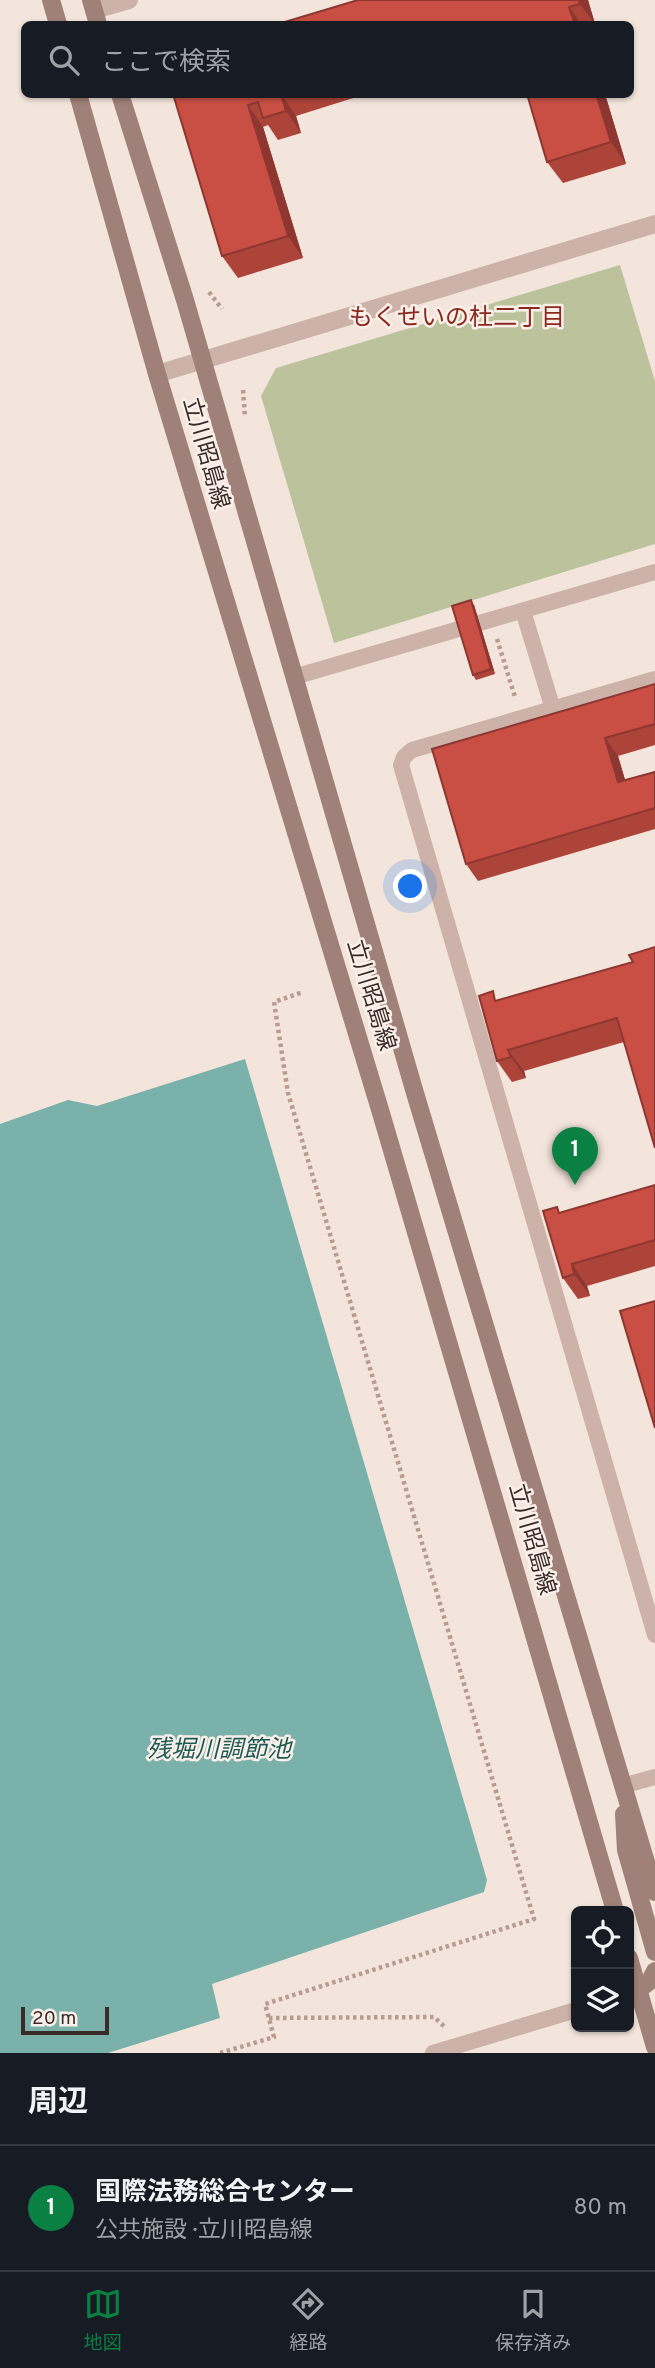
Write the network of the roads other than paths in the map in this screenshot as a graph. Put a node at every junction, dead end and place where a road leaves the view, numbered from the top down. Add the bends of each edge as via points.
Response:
1 (51, 0) edge
2 (129, 0) edge
3 (94, 12) edge
4 (57, 21) edge
5 (79, 98) edge
6 (121, 98) edge
7 (655, 224) edge
8 (202, 361) junction
9 (157, 374) junction
10 (655, 572) edge
11 (523, 611) junction
12 (294, 677) junction
13 (655, 679) edge
14 (553, 709) junction
15 (655, 1635) edge
16 (655, 1777) edge
17 (622, 1786) junction
18 (655, 1892) edge
19 (614, 1906) edge
20 (655, 1952) edge
21 (655, 1971) edge
22 (634, 1991) edge
23 (634, 1994) edge
24 (571, 2012) edge
25 (655, 2047) edge
26 (433, 2053) edge

1 - 4 main road
2 - 3 street
5 - 9 main road, 立川昭島線
6 - 8 main road, 立川昭島線
7 - 8 street
8 - 9 street
8 - 12 main road, 立川昭島線
9 - 19 main road, 立川昭島線 via 378,1100
10 - 11 lane
11 - 12 lane
11 - 14 lane
12 - 17 main road, 立川昭島線
13 - 14 lane
14 - 15 lane via 412,750 401,765
16 - 17 lane
17 - 18 main road, 立川昭島線
17 - 20 main road via 626,1850
21 - 22 main road via 650,1981
23 - 25 main road
24 - 26 lane

